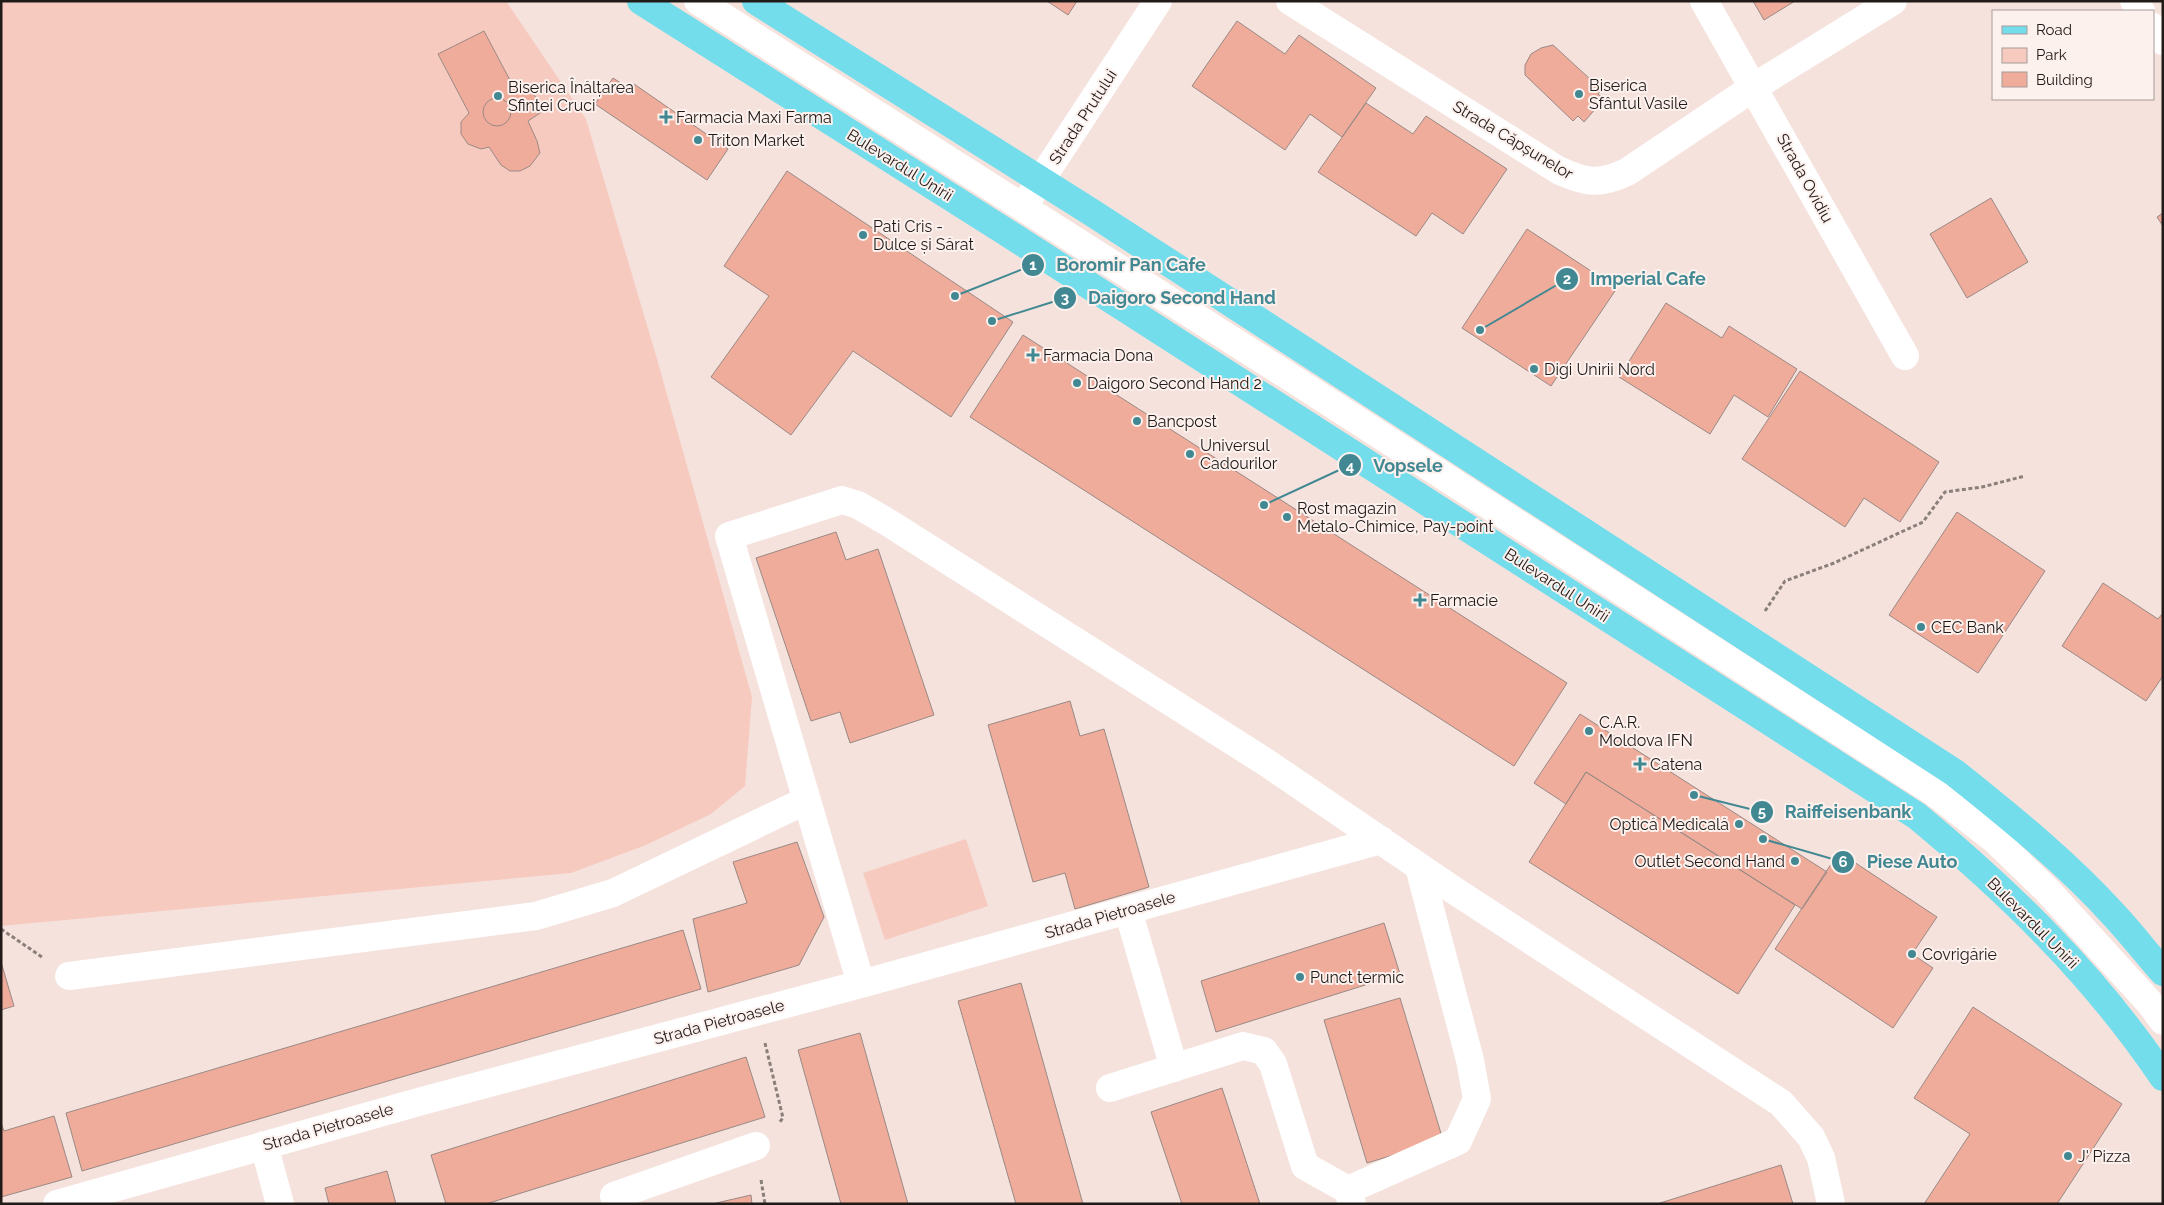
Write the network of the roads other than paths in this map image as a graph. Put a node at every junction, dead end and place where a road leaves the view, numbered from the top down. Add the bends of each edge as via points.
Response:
1 (640, 1) edge
2 (698, 1) edge
3 (756, 1) edge
4 (1158, 1) edge
5 (1290, 1) edge
6 (1704, 1) edge
7 (1893, 1) edge
8 (2154, 28) edge
9 (2163, 41) edge
10 (1754, 87) junction
11 (1041, 180) junction
12 (1023, 207) junction
13 (1006, 232) junction
14 (1905, 356) dead end
15 (807, 800) junction
16 (1381, 840) junction
17 (1419, 867) junction
18 (1128, 910) junction
19 (2163, 972) edge
20 (69, 976) road end
21 (861, 984) junction
22 (2163, 1021) edge
23 (1174, 1068) junction
24 (2163, 1077) edge
25 (1110, 1088) dead end
26 (264, 1145) junction
27 (756, 1146) road end
28 (1350, 1197) edge
29 (608, 1201) edge
30 (57, 1204) edge
31 (280, 1204) edge
32 (1831, 1204) edge

1 - 13 main road, Bulevardul Unirii
2 - 12 street
3 - 11 main road
4 - 11 street, Strada Prutului
5 - 10 street, Strada Căpșunelor via 1558,170 1590,182 1608,181 1627,172
6 - 10 street, Strada Ovidiu
7 - 10 street, Strada Căpșunelor
8 - 9 street
10 - 14 street, Strada Ovidiu
11 - 12 street, Strada Prutului
11 - 19 main road via 1955,773 2013,819 2113,914
12 - 13 street, Strada Prutului
12 - 22 street via 1935,793 1995,840 2046,889
13 - 24 main road, Bulevardul Unirii via 1917,816 1971,861 2068,955 2120,1017
15 - 16 street via 729,536 842,500 858,504 889,523 1267,763
15 - 20 street via 613,893 536,916
15 - 21 street
16 - 17 street
16 - 18 street, Strada Pietroasele
17 - 28 street via 1470,1060 1477,1099 1458,1141
17 - 32 street via 1781,1104 1811,1137 1821,1158
18 - 21 street, Strada Pietroasele
18 - 23 street
21 - 26 street, Strada Pietroasele
23 - 25 street
23 - 28 street via 1243,1046 1264,1051 1273,1064 1305,1166
26 - 30 street, Strada Pietroasele
26 - 31 street
27 - 29 street

